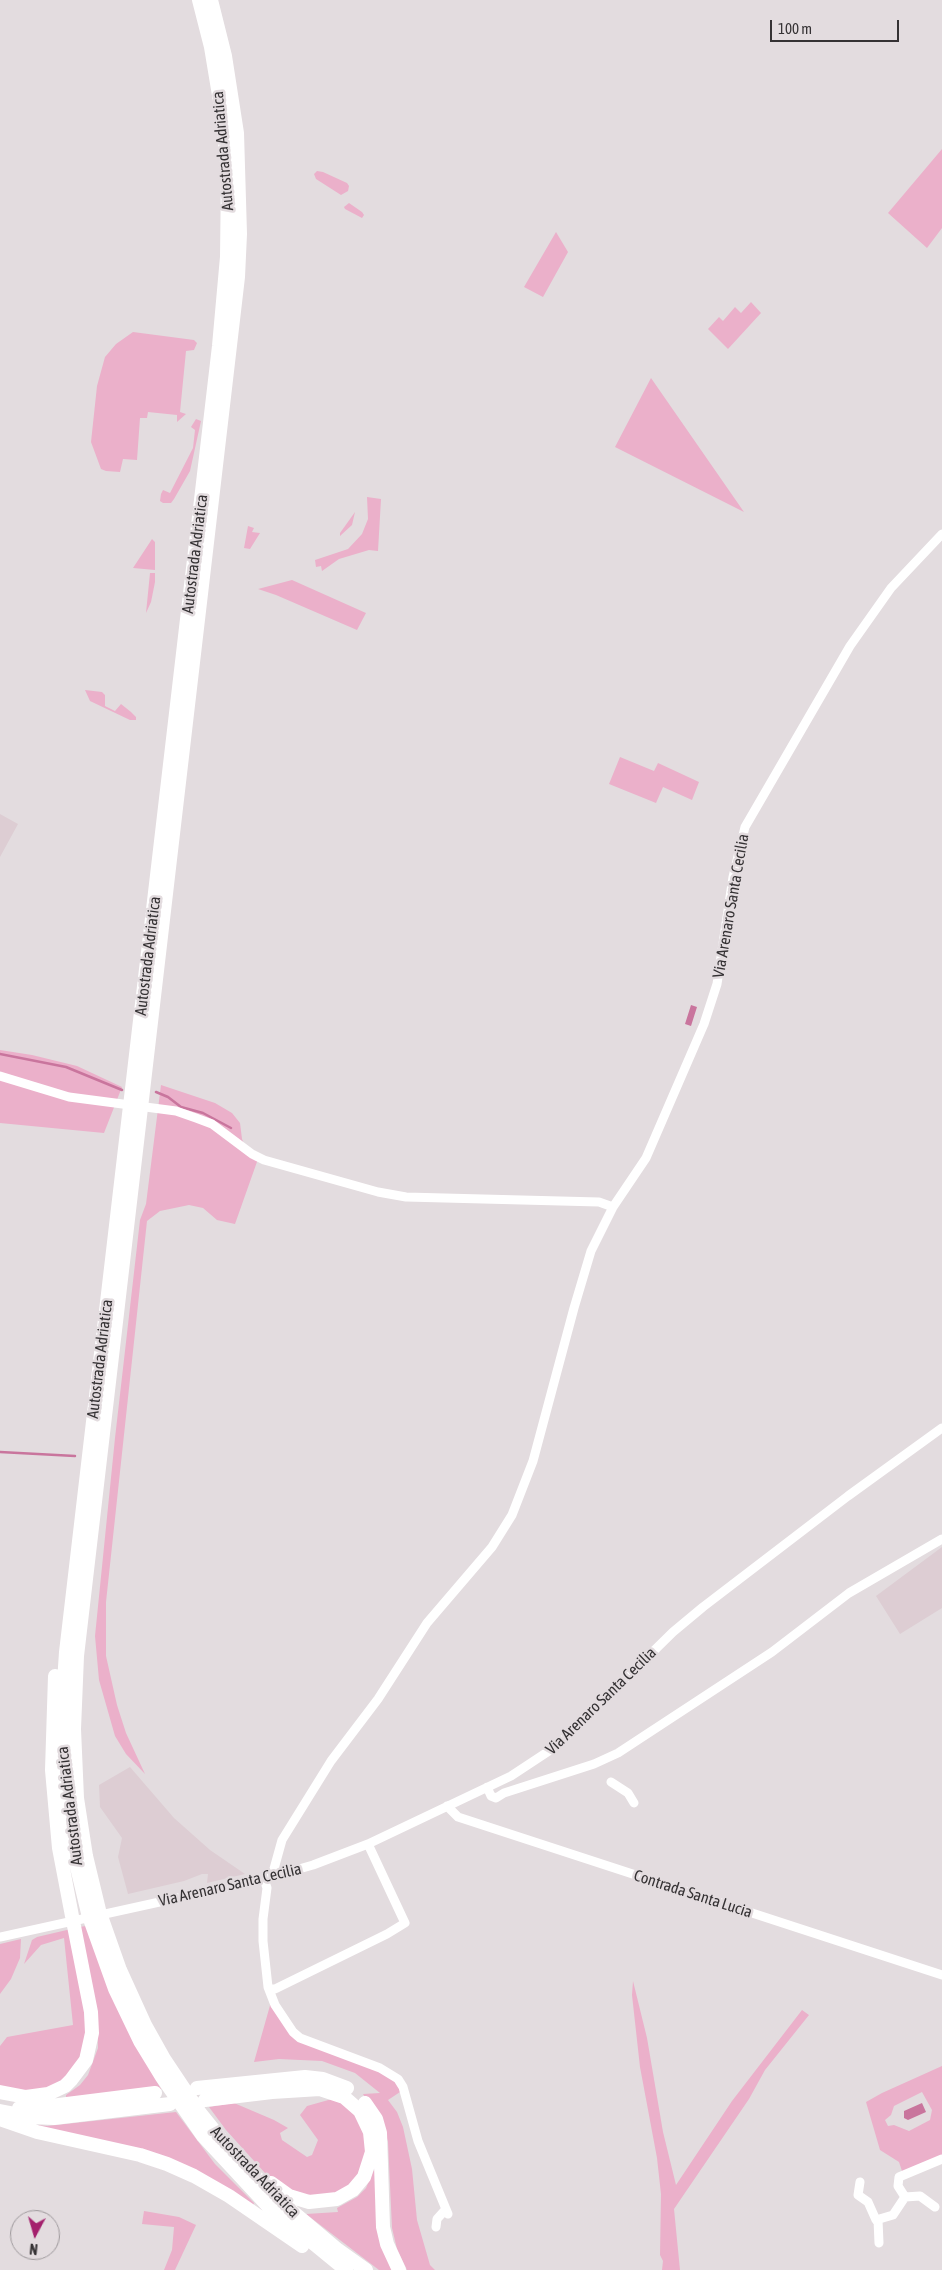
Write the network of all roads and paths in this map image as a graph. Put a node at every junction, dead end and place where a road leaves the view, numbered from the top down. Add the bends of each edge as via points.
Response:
1 (199, 0) edge
2 (211, 0) edge
3 (942, 534) edge
4 (0, 1076) edge
5 (613, 1207) junction
6 (942, 1428) edge
7 (942, 1539) edge
8 (78, 1551) junction
9 (611, 1782) dead end
10 (487, 1787) junction
11 (634, 1803) dead end
12 (447, 1806) junction
13 (368, 1844) junction
14 (268, 1878) junction
15 (95, 1916) junction
16 (0, 1937) edge
17 (942, 1975) edge
18 (269, 1989) junction
19 (0, 2092) edge
20 (155, 2093) dead end
21 (0, 2103) edge
22 (170, 2104) dead end
23 (0, 2111) edge
24 (194, 2114) junction
25 (0, 2119) edge
26 (218, 2136) junction
27 (942, 2159) edge
28 (860, 2182) dead end
29 (905, 2197) junction
30 (935, 2207) dead end
31 (878, 2220) junction
32 (436, 2227) dead end
33 (879, 2243) dead end
34 (335, 2270) edge
35 (346, 2270) edge
36 (366, 2270) edge
37 (399, 2270) edge

1 - 8 highway, Autostrada Adriatica via 215,69 225,138 229,222 225,287
2 - 15 highway, Autostrada Adriatica via 225,56 236,133 240,234 238,277 77,1656 74,1729 77,1798
3 - 5 street, Via Arenaro Santa Cecilia via 891,588 850,646 745,827 733,878 717,984 704,1024 646,1158
4 - 5 street via 47,1092 166,1110 196,1118 212,1124 264,1160 406,1198 599,1202
5 - 14 street, Via Arenaro Santa Cecilia via 591,1251 533,1461 512,1515 492,1547 427,1623 378,1699 331,1761 282,1840
6 - 10 street, Via Arenaro Santa Cecilia via 696,1613 546,1754
7 - 10 street via 849,1592 772,1652 618,1753 496,1798 491,1796
8 - 15 highway, Autostrada Adriatica via 64,1684 63,1761 72,1842
8 - 19 highway via 70,1561 54,1681 52,1770 59,1848 91,2012 92,2033 86,2060 71,2080 48,2094 26,2097
9 - 11 street via 628,1793
10 - 12 street, Via Arenaro Santa Cecilia
12 - 13 street, Via Arenaro Santa Cecilia
12 - 17 street, Contrada Santa Lucia via 458,1817
13 - 14 street, Via Arenaro Santa Cecilia
13 - 18 street via 405,1923 274,1990
14 - 16 street, Via Arenaro Santa Cecilia
14 - 18 street via 263,1926
15 - 24 highway, Autostrada Adriatica via 118,1996 140,2041
18 - 32 street via 275,2005 300,2038 380,2068 398,2079 418,2141 447,2212 440,2213
20 - 21 highway via 35,2108 16,2108
22 - 23 highway via 54,2118
24 - 26 highway, Autostrada Adriatica
24 - 35 highway, Autostrada Adriatica via 216,2151 255,2194
25 - 34 highway via 37,2132 140,2155 194,2176 229,2196
26 - 36 highway, Autostrada Adriatica via 280,2202
26 - 37 highway via 228,2138 263,2176 289,2196 309,2202 337,2199 364,2177 372,2152 370,2132 364,2117 352,2102 334,2092 304,2089 201,2094 305,2077 335,2082 359,2096 376,2119 380,2132 384,2227 387,2244
27 - 29 street via 899,2177 898,2186
28 - 31 street via 858,2195 868,2202
29 - 30 street via 920,2196
29 - 31 street via 893,2215
31 - 33 street

